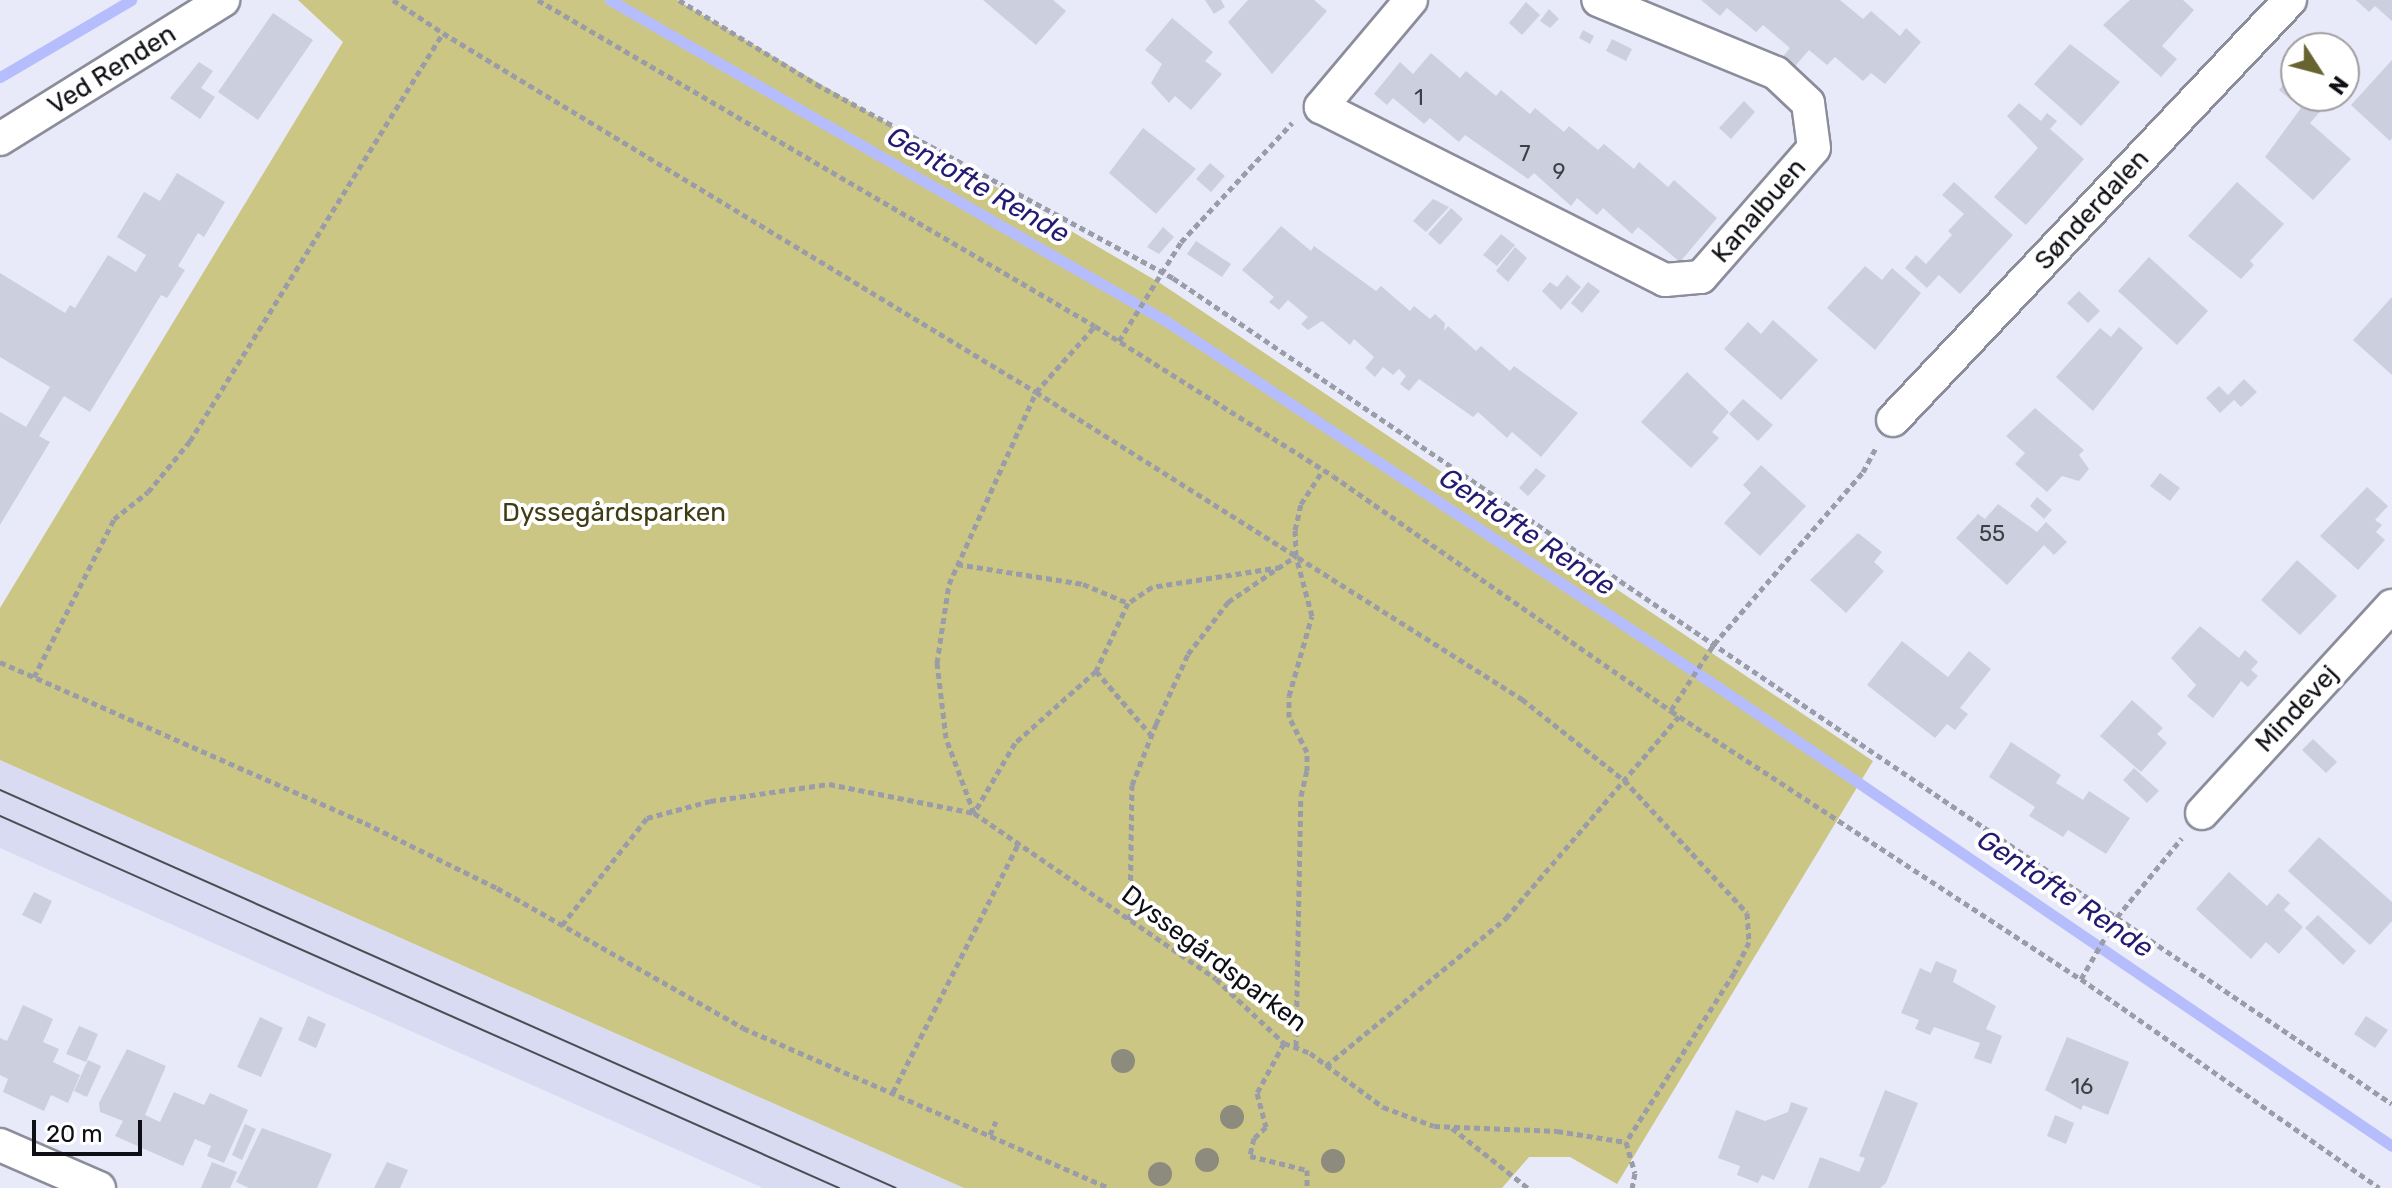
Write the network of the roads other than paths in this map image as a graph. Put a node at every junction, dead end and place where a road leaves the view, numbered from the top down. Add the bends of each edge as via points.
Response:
1 (223, 0) edge
2 (1411, 0) edge
3 (1598, 0) edge
4 (2290, 0) edge
5 (0, 139) edge
6 (1893, 420) road end
7 (2392, 606) edge
8 (2202, 813) road end
9 (0, 1145) edge
10 (99, 1188) edge

1 - 5 street, Ved Renden
2 - 3 street, Kanalbuen via 1321,107 1665,280 1701,277 1814,148 1808,103 1776,73
4 - 6 street, Sønderdalen
7 - 8 street, Mindevej
9 - 10 street

